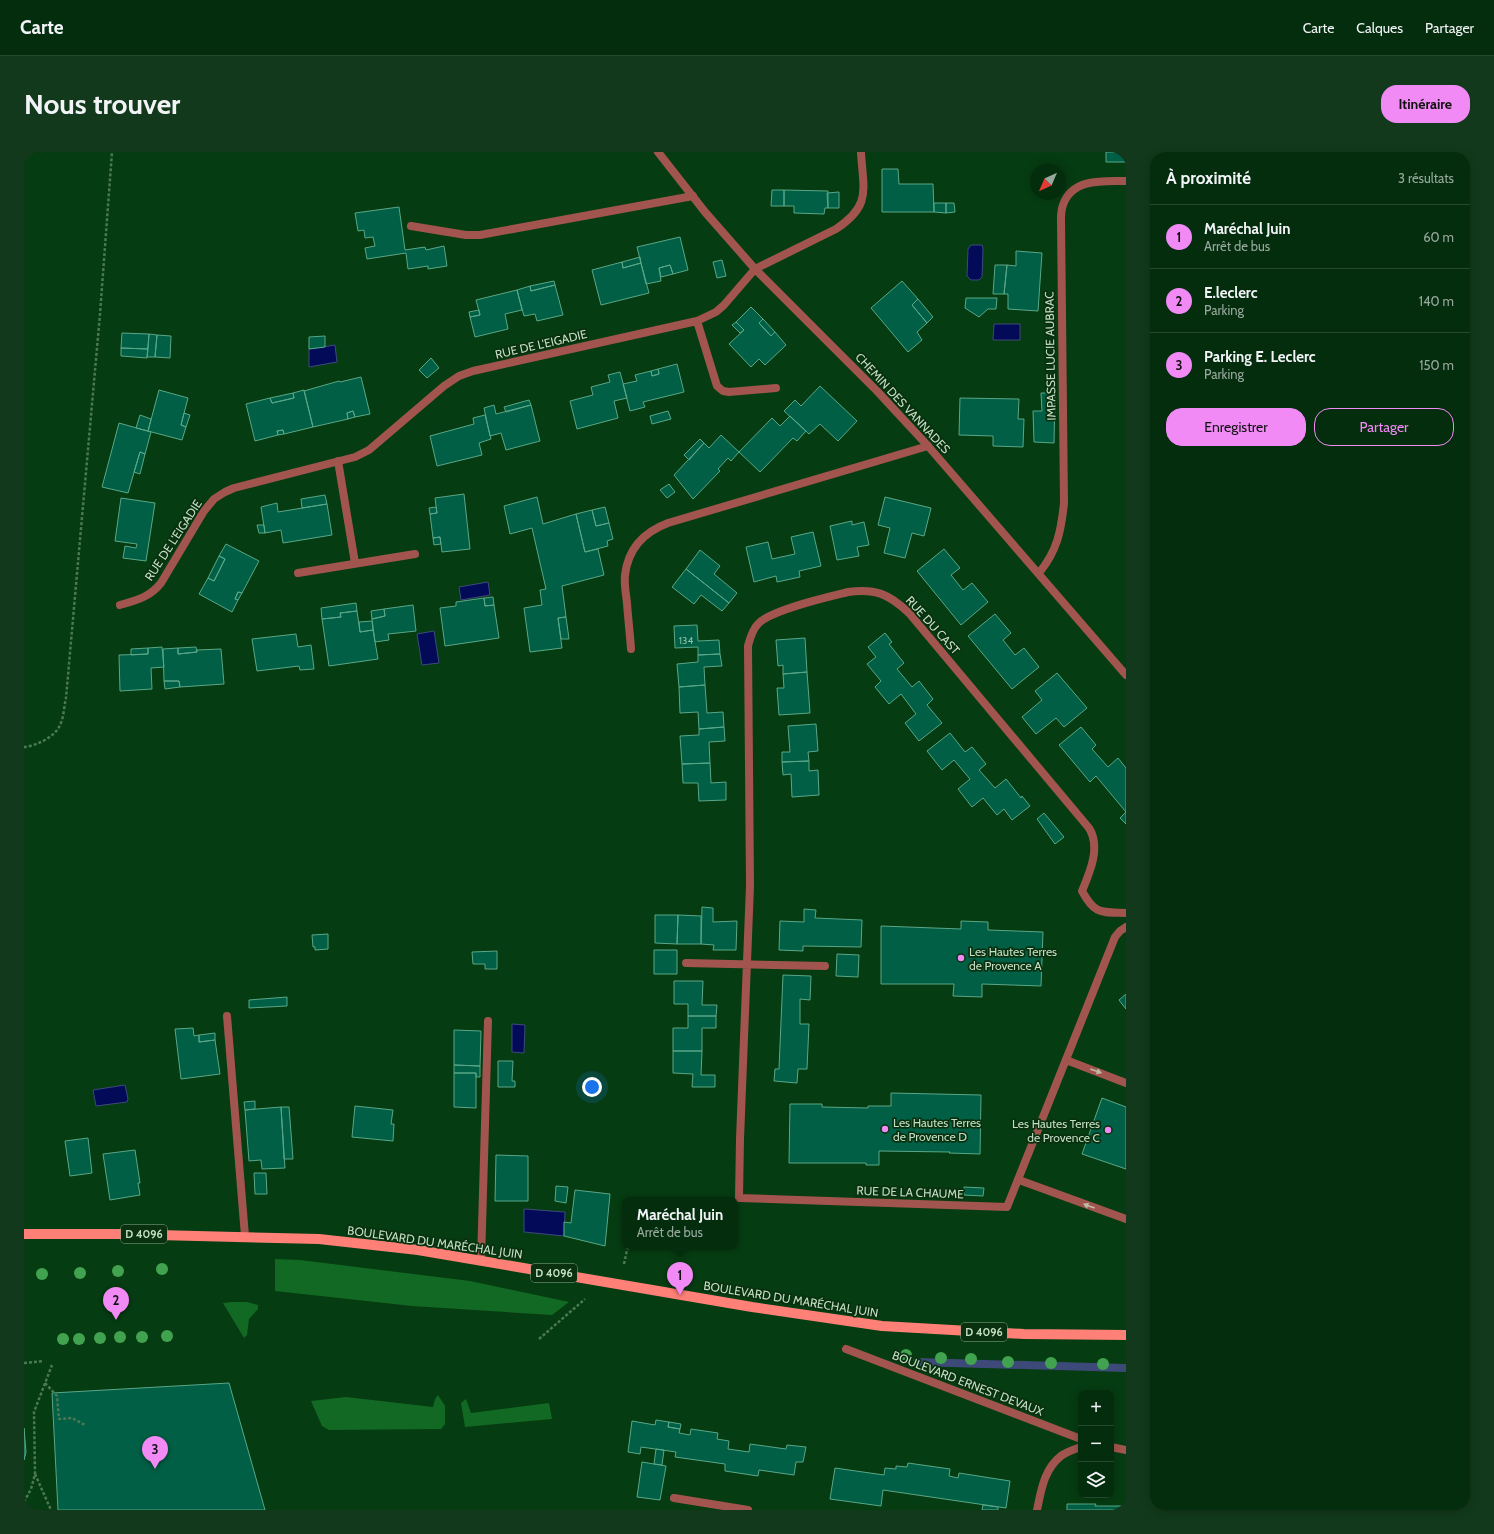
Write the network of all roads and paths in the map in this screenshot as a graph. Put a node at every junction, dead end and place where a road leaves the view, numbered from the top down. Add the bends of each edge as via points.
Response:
1 (112, 152) edge
2 (658, 152) edge
3 (862, 152) edge
4 (1126, 181) edge
5 (693, 196) junction
6 (411, 226) dead end
7 (755, 269) junction
8 (697, 321) junction
9 (776, 388) dead end
10 (928, 446) junction
11 (338, 461) junction
12 (415, 554) dead end
13 (354, 563) junction
14 (298, 573) dead end
15 (1038, 573) junction
16 (120, 606) dead end
17 (631, 649) dead end
18 (1125, 672) edge
19 (24, 747) edge
20 (751, 851) joint
21 (1126, 913) edge
22 (1126, 927) edge
23 (686, 963) dead end
24 (747, 965) junction
25 (825, 966) dead end
26 (227, 1016) dead end
27 (488, 1021) dead end
28 (1066, 1060) junction
29 (1126, 1083) edge
30 (1019, 1180) junction
31 (1126, 1219) edge
32 (24, 1234) edge
33 (245, 1236) junction
34 (628, 1249) edge
35 (481, 1261) junction
36 (624, 1264) dead end
37 (585, 1299) dead end
38 (1126, 1335) edge
39 (539, 1339) dead end
40 (846, 1349) dead end
41 (44, 1361) dead end
42 (24, 1362) edge
43 (52, 1365) dead end
44 (45, 1383) junction
45 (85, 1425) dead end
46 (1078, 1438) edge
47 (1078, 1448) edge
48 (1114, 1448) edge
49 (1126, 1450) edge
50 (35, 1474) junction
51 (674, 1498) dead end
52 (24, 1502) edge
53 (50, 1509) edge
54 (748, 1510) edge
55 (1037, 1510) edge

1 - 19 path via 66,698 60,726 48,739
2 - 5 street, CHEMIN DES VANNADES
3 - 7 street via 864,194 862,204 856,213 836,229
4 - 15 street, IMPASSE LUCIE AUBRAC via 1083,184 1069,195 1062,206 1064,503 1053,553
5 - 6 street via 480,235
5 - 7 street, CHEMIN DES VANNADES
7 - 8 street, RUE DE L'EIGADIE via 724,305
7 - 10 street, CHEMIN DES VANNADES
8 - 9 street via 718,386 723,391
8 - 11 street, RUE DE L'EIGADIE via 459,376 369,450
10 - 15 street, CHEMIN DES VANNADES
10 - 17 street via 668,523 648,533 631,551 627,561 625,576
11 - 13 street
11 - 16 street, RUE DE L'EIGADIE via 234,488 214,499 154,592
12 - 13 street
13 - 14 street
15 - 18 street, CHEMIN DES VANNADES
20 - 21 street, RUE DU CAST via 748,646 751,636 757,624 777,612 848,592 871,590 887,596 909,612 1089,828 1095,844 1092,868 1082,891 1089,904 1100,912
20 - 24 street, RUE DE LA CHAUME
22 - 28 street, RUE DE LA CHAUME via 1115,937
23 - 24 street
24 - 25 street
24 - 30 street, RUE DE LA CHAUME via 739,1198 1007,1207
26 - 33 street
27 - 35 street
28 -> 29 street
28 - 30 street, RUE DE LA CHAUME
31 -> 30 street
32 - 33 main road, BOULEVARD DU MARÉCHAL JUIN / D 4096
33 - 35 main road, BOULEVARD DU MARÉCHAL JUIN / D 4096 via 319,1238 418,1250
34 - 36 path
35 - 38 main road, BOULEVARD DU MARÉCHAL JUIN / D 4096 via 752,1307 882,1326 1024,1334
37 - 39 path
40 - 46 street, BOULEVARD ERNEST DEVAUX
41 - 42 path
43 - 44 path
44 - 45 path via 56,1396 59,1419 72,1418
44 - 50 path via 34,1412
47 - 55 street via 1061,1456 1046,1475
48 - 49 street
50 - 52 path
50 - 53 path
51 - 54 street

